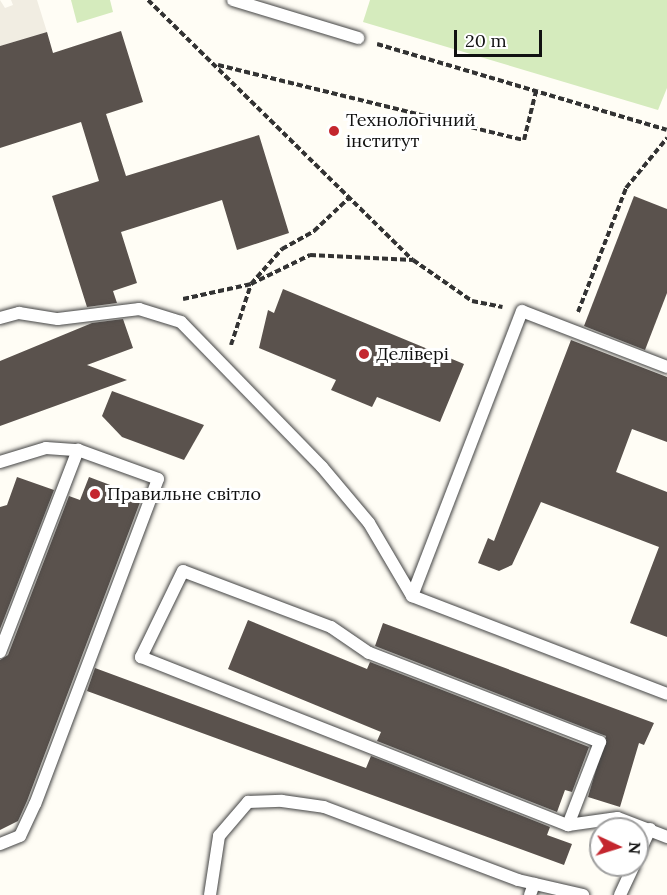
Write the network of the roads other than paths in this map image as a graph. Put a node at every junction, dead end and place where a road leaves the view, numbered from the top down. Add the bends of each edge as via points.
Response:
1 (233, 0) edge
2 (358, 38) road end
3 (0, 318) edge
4 (667, 367) edge
5 (78, 450) junction
6 (0, 462) edge
7 (412, 596) junction
8 (0, 652) edge
9 (667, 694) edge
10 (568, 825) junction
11 (650, 829) joint
12 (667, 837) edge
13 (0, 844) edge
14 (628, 877) edge
15 (532, 889) edge
16 (210, 895) edge
17 (584, 895) edge
18 (620, 895) edge

1 - 2 lane
3 - 7 lane via 19,313 58,319 138,309 181,322 225,364 369,524
4 - 7 lane via 522,311
5 - 6 lane via 46,448
5 - 8 lane
5 - 13 lane via 158,479 35,804 20,836
7 - 9 lane
10 - 10 lane via 141,657 183,571 331,627 369,653 600,742
10 - 11 lane via 618,818
11 - 12 lane
14 - 18 lane
15 - 16 lane via 324,807 282,801 248,802 219,836
15 - 17 lane

